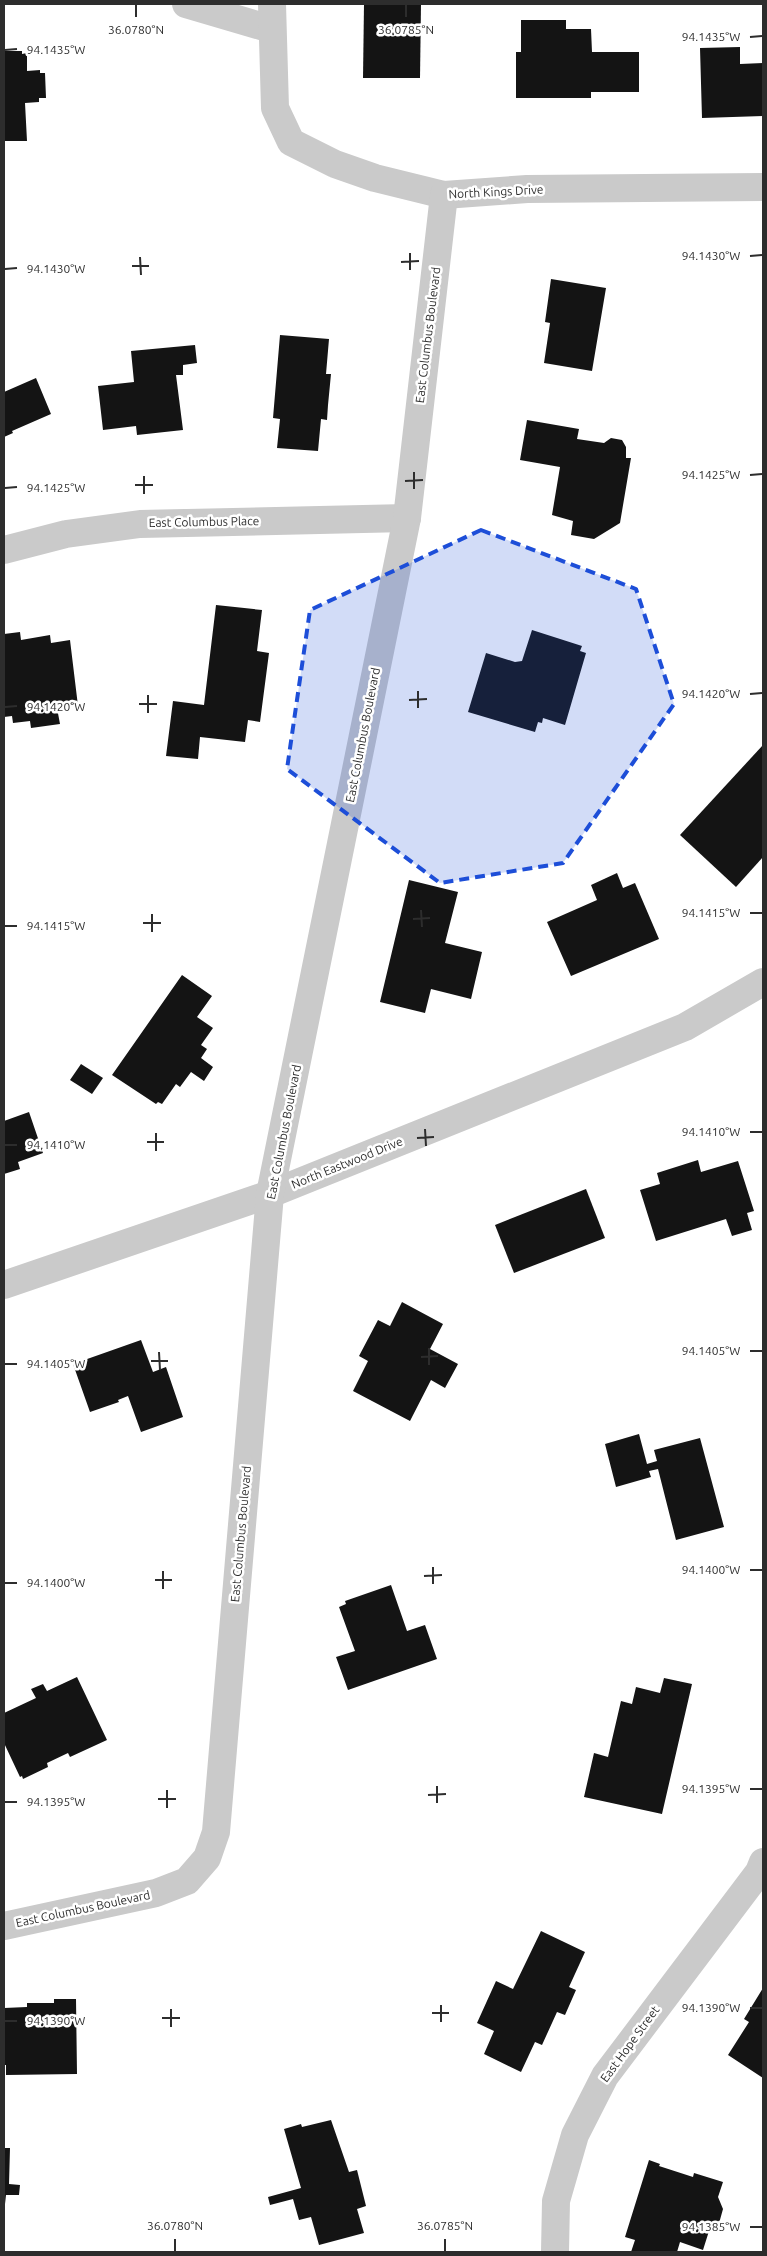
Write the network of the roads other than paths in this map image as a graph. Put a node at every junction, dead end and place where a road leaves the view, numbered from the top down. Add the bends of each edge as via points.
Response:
1 (186, 4) edge
2 (272, 16) edge
3 (763, 187) edge
4 (444, 195) junction
5 (407, 518) junction
6 (4, 550) edge
7 (763, 982) edge
8 (270, 1194) junction
9 (4, 1285) edge
10 (763, 1862) edge
11 (4, 1926) edge
12 (554, 2252) edge

1 - 2 street
2 - 4 street, North Kings Drive via 275,108 291,142 335,164
3 - 4 street, North Kings Drive via 526,189
4 - 5 street, East Columbus Boulevard
5 - 6 street, East Columbus Place via 140,524 66,534
5 - 8 street, East Columbus Boulevard
7 - 8 street, North Eastwood Drive via 685,1027
8 - 9 street, North Eastwood Drive
8 - 11 street, East Columbus Boulevard via 216,1832 207,1858 187,1881 156,1894
10 - 12 street, East Hope Street via 759,1872 605,2076 574,2135 556,2201

